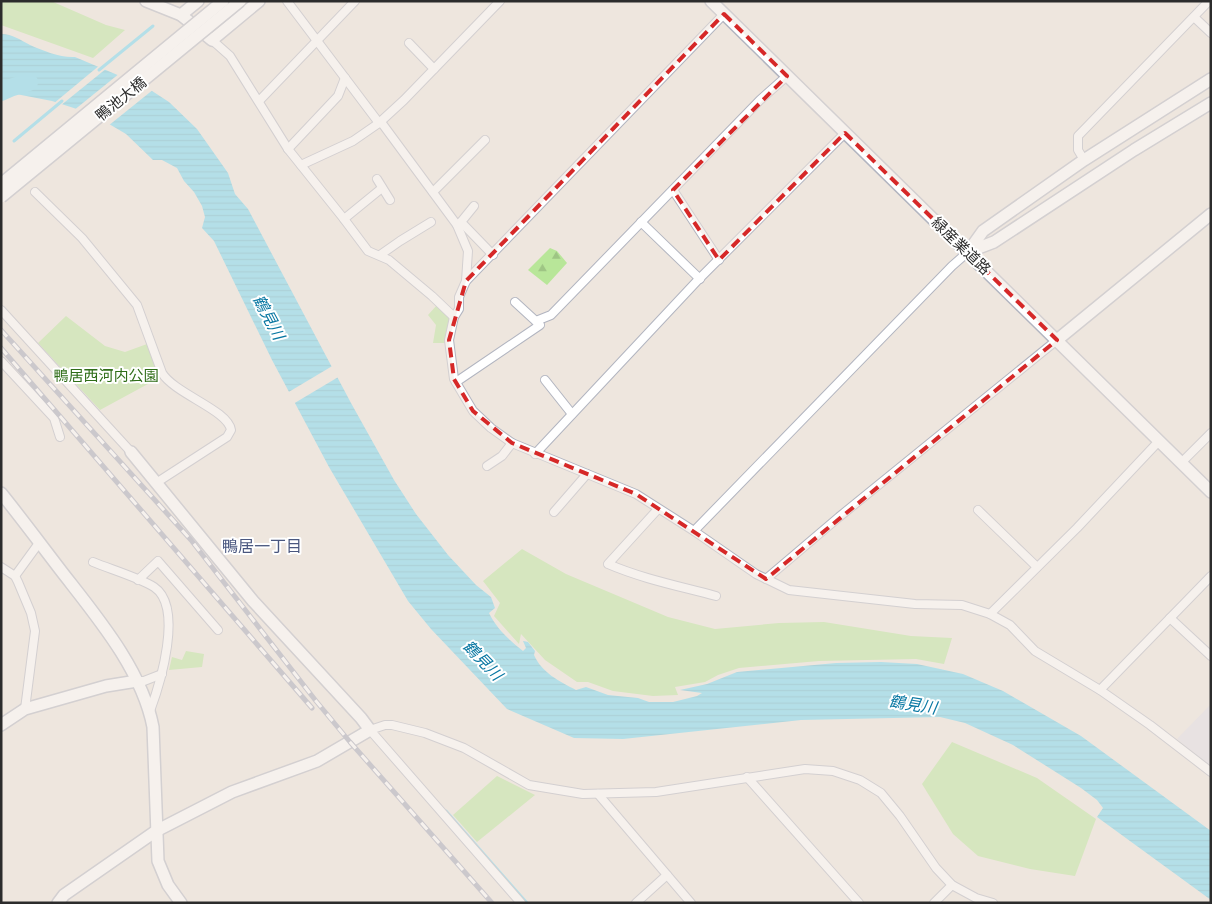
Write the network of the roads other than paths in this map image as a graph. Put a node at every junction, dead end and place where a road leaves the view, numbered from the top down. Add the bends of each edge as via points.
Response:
1 (146, 1) edge
2 (198, 1) edge
3 (223, 1) edge
4 (240, 1) edge
5 (259, 1) edge
6 (286, 1) edge
7 (356, 1) edge
8 (500, 1) edge
9 (711, 1) edge
10 (1209, 1) edge
11 (724, 14) junction
12 (181, 15) junction
13 (1194, 16) junction
14 (1211, 33) edge
15 (212, 40) junction
16 (317, 41) junction
17 (410, 43) dead end
18 (434, 69) junction
19 (787, 76) junction
20 (345, 78) junction
21 (1211, 79) edge
22 (260, 102) junction
23 (1211, 103) edge
24 (380, 123) junction
25 (846, 133) junction
26 (485, 140) dead end
27 (288, 149) junction
28 (1084, 160) junction
29 (301, 165) junction
30 (377, 179) dead end
31 (1, 184) edge
32 (382, 188) junction
33 (673, 190) junction
34 (35, 192) dead end
35 (433, 192) junction
36 (1, 198) edge
37 (390, 200) dead end
38 (474, 206) dead end
39 (1211, 214) edge
40 (344, 219) junction
41 (431, 222) dead end
42 (641, 222) junction
43 (459, 223) junction
44 (968, 252) junction
45 (380, 255) junction
46 (493, 255) junction
47 (719, 260) junction
48 (700, 279) junction
49 (466, 281) junction
50 (515, 302) dead end
51 (1, 310) edge
52 (454, 317) junction
53 (536, 321) junction
54 (1057, 340) junction
55 (1, 362) edge
56 (545, 380) dead end
57 (456, 382) junction
58 (572, 414) junction
59 (1211, 433) edge
60 (60, 437) dead end
61 (1159, 441) junction
62 (512, 443) junction
63 (131, 452) joint
64 (535, 454) junction
65 (1181, 463) junction
66 (488, 466) dead end
67 (587, 474) junction
68 (156, 483) junction
69 (1211, 492) edge
70 (1, 493) edge
71 (658, 508) junction
72 (978, 510) dead end
73 (554, 512) dead end
74 (694, 531) junction
75 (39, 543) junction
76 (93, 562) dead end
77 (1, 566) edge
78 (1038, 567) junction
79 (15, 576) junction
80 (1211, 576) edge
81 (766, 579) junction
82 (138, 580) junction
83 (716, 596) dead end
84 (990, 614) junction
85 (1170, 618) junction
86 (218, 630) dead end
87 (1211, 656) edge
88 (162, 674) junction
89 (137, 680) junction
90 (1100, 690) junction
91 (25, 709) junction
92 (150, 711) junction
93 (1, 725) edge
94 (370, 730) junction
95 (1211, 772) edge
96 (747, 778) junction
97 (598, 794) junction
98 (156, 831) junction
99 (667, 875) junction
100 (952, 886) junction
101 (58, 903) edge
102 (181, 903) edge
103 (521, 903) edge
104 (636, 903) edge
105 (691, 903) edge
106 (859, 903) edge
107 (934, 903) edge
108 (993, 903) edge

1 - 12 street
2 - 12 street
3 - 31 street, 鴨池大橋, bridge
4 - 36 street, 鴨池大橋, bridge
5 - 15 street
6 - 16 street
7 - 16 street
8 - 18 street
9 - 11 street, 緑産業道路
10 - 13 street
11 - 19 street, 緑産業道路
11 - 46 street
12 - 15 street
13 - 14 street
13 - 28 street via 1078,136 1078,150
15 - 22 street via 230,56
16 - 20 street
16 - 22 street
17 - 18 street
18 - 24 street
19 - 25 street, 緑産業道路
19 - 33 street
20 - 24 street
20 - 27 street via 338,96
21 - 28 street
22 - 27 street
23 - 44 street via 994,242
24 - 29 street via 353,141
24 - 35 street
25 - 44 street, 緑産業道路
25 - 47 street
26 - 35 street
27 - 29 street
28 - 44 street via 983,231
29 - 40 street
30 - 32 street
32 - 37 street
32 - 40 street
33 - 42 street
33 - 47 street
34 - 68 street via 82,238 137,305 166,380 220,414 230,424 231,430 226,436
35 - 43 street
38 - 43 street
39 - 54 street
40 - 45 street via 368,251
41 - 45 street
42 - 48 street
42 - 53 street via 551,315
43 - 46 street
43 - 49 street via 468,250
44 - 54 street, 緑産業道路
44 - 74 street
45 - 52 street
46 - 49 street
47 - 48 street
48 - 58 street
49 - 52 street
50 - 53 street
51 - 63 street
52 - 57 street via 449,340
53 - 57 street via 540,325
54 - 61 street, 緑産業道路
54 - 81 street
55 - 60 street via 54,418
56 - 58 street
57 - 62 street via 473,411
58 - 64 street
59 - 65 street
61 - 65 street, 緑産業道路
61 - 78 street
62 - 64 street
62 - 66 street
63 - 68 street
64 - 67 street
65 - 69 street, 緑産業道路
67 - 71 street via 636,494
67 - 73 street
68 - 94 street via 252,601
70 - 75 street
71 - 74 street
71 - 83 street via 608,564 646,579
72 - 78 street
74 - 81 street
75 - 79 street
75 - 89 street via 119,650
76 - 82 street
77 - 79 street
78 - 84 street
79 - 91 street via 31,613 35,632
80 - 85 street
81 - 84 street via 789,590 915,604 962,605
82 - 86 street via 158,561
82 - 88 street via 154,587 168,611
84 - 90 street via 1010,624 1035,651
85 - 87 street
85 - 90 street
88 - 89 street via 144,681
88 - 92 street
89 - 91 street
89 - 92 street
90 - 95 street
91 - 93 street
92 - 98 street
94 - 97 street via 392,725 425,733 464,748 529,785
94 - 98 street via 317,761 232,792
94 - 103 street
96 - 97 street via 656,792
96 - 100 street via 805,769 833,771 860,780 881,793
96 - 106 street
97 - 99 street
98 - 101 street via 64,895
98 - 102 street via 158,862 168,885
99 - 104 street
99 - 105 street
100 - 107 street
100 - 108 street

